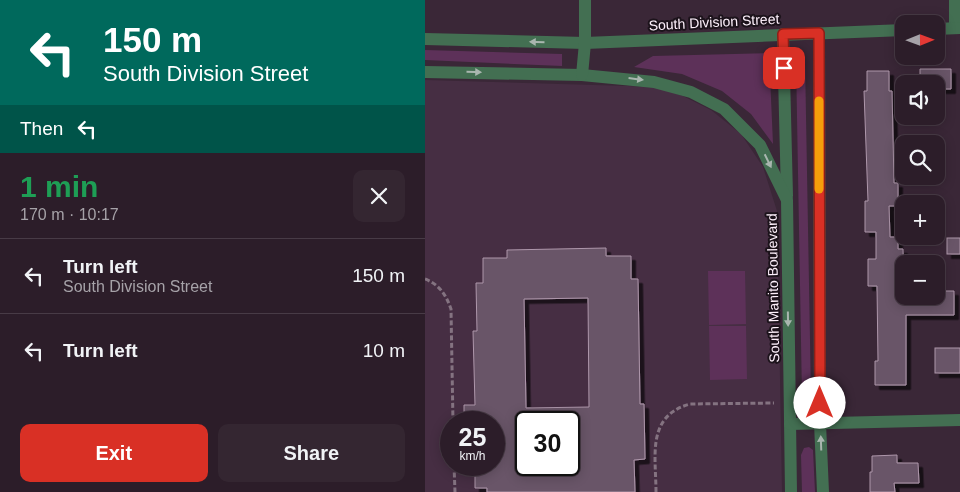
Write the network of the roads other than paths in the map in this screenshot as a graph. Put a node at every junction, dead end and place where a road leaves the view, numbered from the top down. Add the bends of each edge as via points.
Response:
1 (585, 0) edge
2 (955, 0) edge
3 (958, 28) edge
4 (945, 29) edge
5 (895, 30) edge
6 (819, 33) junction
7 (783, 34) junction
8 (425, 39) edge
9 (585, 43) junction
10 (425, 72) edge
11 (582, 74) junction
12 (787, 200) junction
13 (960, 420) edge
14 (820, 423) junction
15 (790, 424) junction
16 (791, 492) edge
17 (823, 492) edge

1 - 9 street
2 - 3 street
3 - 4 street
5 - 6 street, South Division Street
6 - 7 street, South Division Street
6 - 14 street
7 - 9 street, South Division Street
7 - 12 street
9 -> 8 street
9 - 11 street
10 -> 11 street, South Manito Boulevard
11 -> 12 street, South Manito Boulevard via 654,82 691,92 724,109 760,145
12 -> 15 street, South Manito Boulevard
13 - 14 street
14 - 15 street
17 -> 14 street
15 - 16 street, South Manito Boulevard

